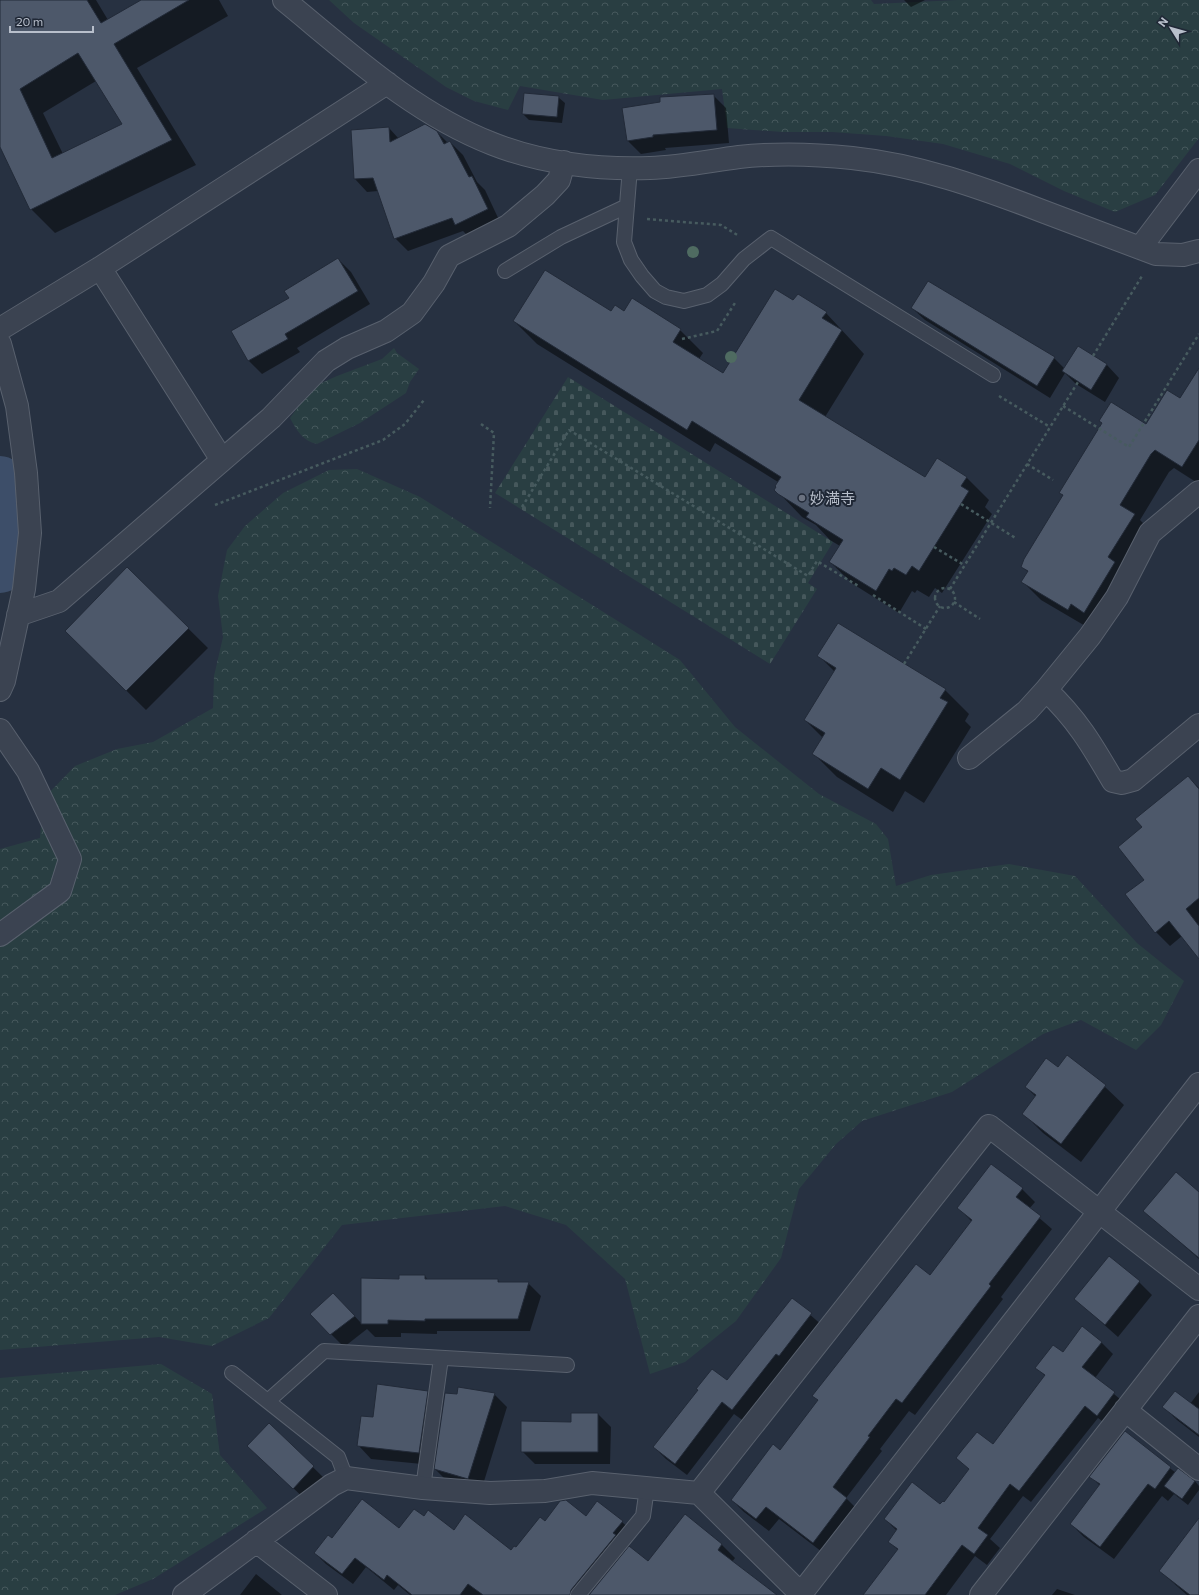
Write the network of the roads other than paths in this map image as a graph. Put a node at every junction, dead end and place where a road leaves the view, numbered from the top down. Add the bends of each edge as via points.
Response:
1 (284, 0) edge
2 (387, 83) junction
3 (564, 162) junction
4 (630, 168) junction
5 (1199, 170) edge
6 (627, 212) junction
7 (1148, 251) junction
8 (1199, 251) edge
9 (100, 268) junction
10 (505, 271) dead end
11 (0, 329) edge
12 (0, 344) edge
13 (993, 375) dead end
14 (222, 460) junction
15 (1199, 492) edge
16 (18, 615) junction
17 (0, 690) edge
18 (1046, 690) junction
19 (1199, 725) edge
20 (0, 730) edge
21 (969, 758) dead end
22 (0, 935) edge
23 (1199, 1084) edge
24 (1099, 1212) junction
25 (1199, 1289) edge
26 (1199, 1316) edge
27 (440, 1358) junction
28 (567, 1365) dead end
29 (232, 1374) dead end
30 (268, 1401) junction
31 (1125, 1410) junction
32 (1199, 1469) edge
33 (346, 1478) junction
34 (423, 1488) junction
35 (647, 1488) junction
36 (699, 1493) junction
37 (256, 1541) junction
38 (801, 1594) edge
39 (184, 1595) edge
40 (326, 1595) edge
41 (578, 1595) edge
42 (981, 1595) edge

1 - 2 street
2 - 3 street via 427,110 477,137 513,150
2 - 9 street
3 - 4 street
3 - 14 street via 559,180 508,226 449,256 434,283 412,313 386,331 347,348 326,362 271,418
4 - 6 lane
4 - 7 street via 669,167 742,157 779,155 815,155 889,163 960,180
5 - 7 street
6 - 10 lane via 561,237
6 - 13 lane via 624,242 631,260 648,284 666,297 690,301 707,295 722,284 744,259 771,238
7 - 8 street via 1183,255
9 - 11 street
9 - 14 street
12 - 16 street via 16,406 26,473 30,533 24,589
14 - 16 street via 59,601
15 - 18 street via 1150,533 1117,597 1090,636
16 - 17 street
18 - 19 street via 1074,717 1113,781 1122,783 1133,780
18 - 21 street via 1027,711
20 - 22 street via 28,771 70,859 60,891
23 - 24 street
24 - 25 street
24 - 36 street via 989,1126
24 - 38 street
26 - 31 street
27 - 28 lane
27 - 30 lane via 324,1351
27 - 34 lane
29 - 30 lane
30 - 33 lane via 338,1457
31 - 32 street
31 - 42 street
33 - 34 street
33 - 37 street via 332,1485
34 - 35 street via 490,1493 545,1491 592,1483
35 - 36 street
35 - 41 lane via 643,1516
36 - 38 street
37 - 39 street
37 - 40 street

